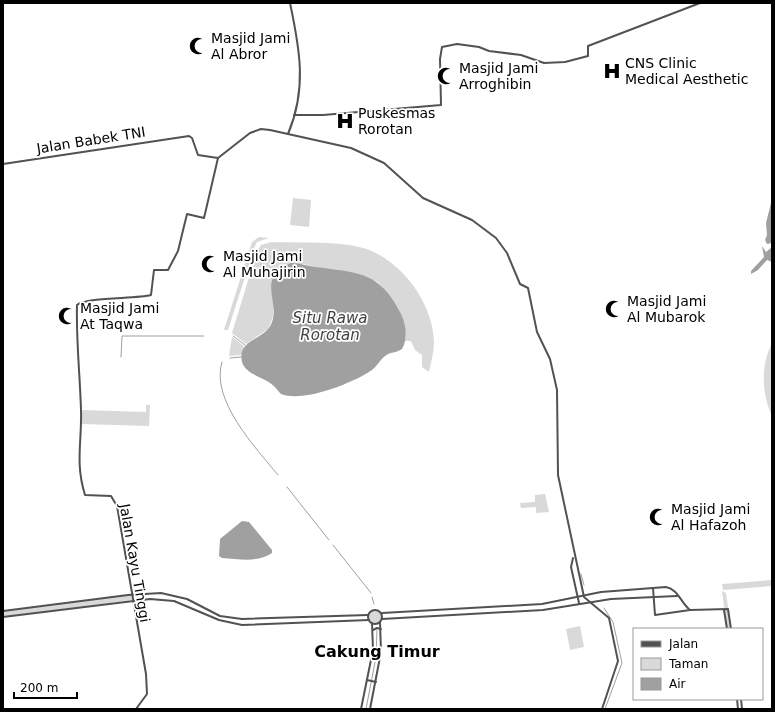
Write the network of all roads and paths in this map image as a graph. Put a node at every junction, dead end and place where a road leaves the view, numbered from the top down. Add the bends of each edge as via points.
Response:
1 (290, 3) edge
2 (700, 3) edge
3 (294, 115) junction
4 (288, 134) junction
5 (218, 158) junction
6 (3, 164) edge
7 (573, 558) dead end
8 (653, 588) junction
9 (653, 596) junction
10 (678, 596) junction
11 (584, 597) junction
12 (578, 598) junction
13 (588, 602) junction
14 (579, 604) junction
15 (690, 610) junction
16 (724, 610) junction
17 (3, 611) edge
18 (7, 611) junction
19 (382, 614) junction
20 (364, 615) junction
21 (368, 615) junction
22 (8, 616) junction
23 (3, 617) edge
24 (365, 620) junction
25 (369, 620) junction
26 (381, 620) junction
27 (372, 623) junction
28 (379, 628) junction
29 (727, 628) edge
30 (731, 628) edge
31 (373, 630) junction
32 (368, 680) junction
33 (375, 681) junction
34 (136, 709) edge
35 (361, 709) edge
36 (370, 709) edge
37 (602, 709) edge

1 - 3 street via 296,30 301,81
2 - 3 street via 588,46 588,56 570,61 544,63 521,55 489,51 469,45 442,47 441,105
3 - 4 street
4 - 5 street via 266,129 255,131
4 - 11 street via 351,148 380,161 395,171 426,200 472,220 496,238 507,253 520,284 528,289 537,332 550,359 557,390 558,475
5 - 6 street, Jalan Babek TNI via 198,156 191,137 182,137
5 - 34 street, Jalan Kayu Tinggi via 204,218 187,214 176,255 168,270 154,270 151,295 78,304 80,471 85,495 111,496 116,506 147,683 147,695
7 - 12 street via 571,564
8 - 9 street
8 - 10 street via 672,588
8 - 11 street via 601,592
9 - 10 street
9 - 13 street
9 - 15 street via 655,615
10 - 15 street
11 - 12 street
11 - 13 street
12 - 14 street
12 - 19 street via 542,604
13 - 14 street
13 - 37 street via 609,618 618,661
14 - 26 street via 543,610
15 - 16 street
16 - 29 street
16 - 30 street via 728,610
17 - 18 street
18 - 20 street via 134,594 161,593 176,595 220,616 242,619
18 - 22 street
19 - 21 street via 379,610 374,610
19 - 26 street
20 - 21 street
20 - 24 street
21 - 25 street
22 - 23 street
22 - 24 street via 160,599 174,601 219,620 242,626
24 - 25 street
25 - 27 street
26 - 27 street
26 - 28 street
27 - 31 street
28 - 31 street
28 - 33 street via 381,652
31 - 32 street
32 - 33 street
32 - 35 street
33 - 36 street

